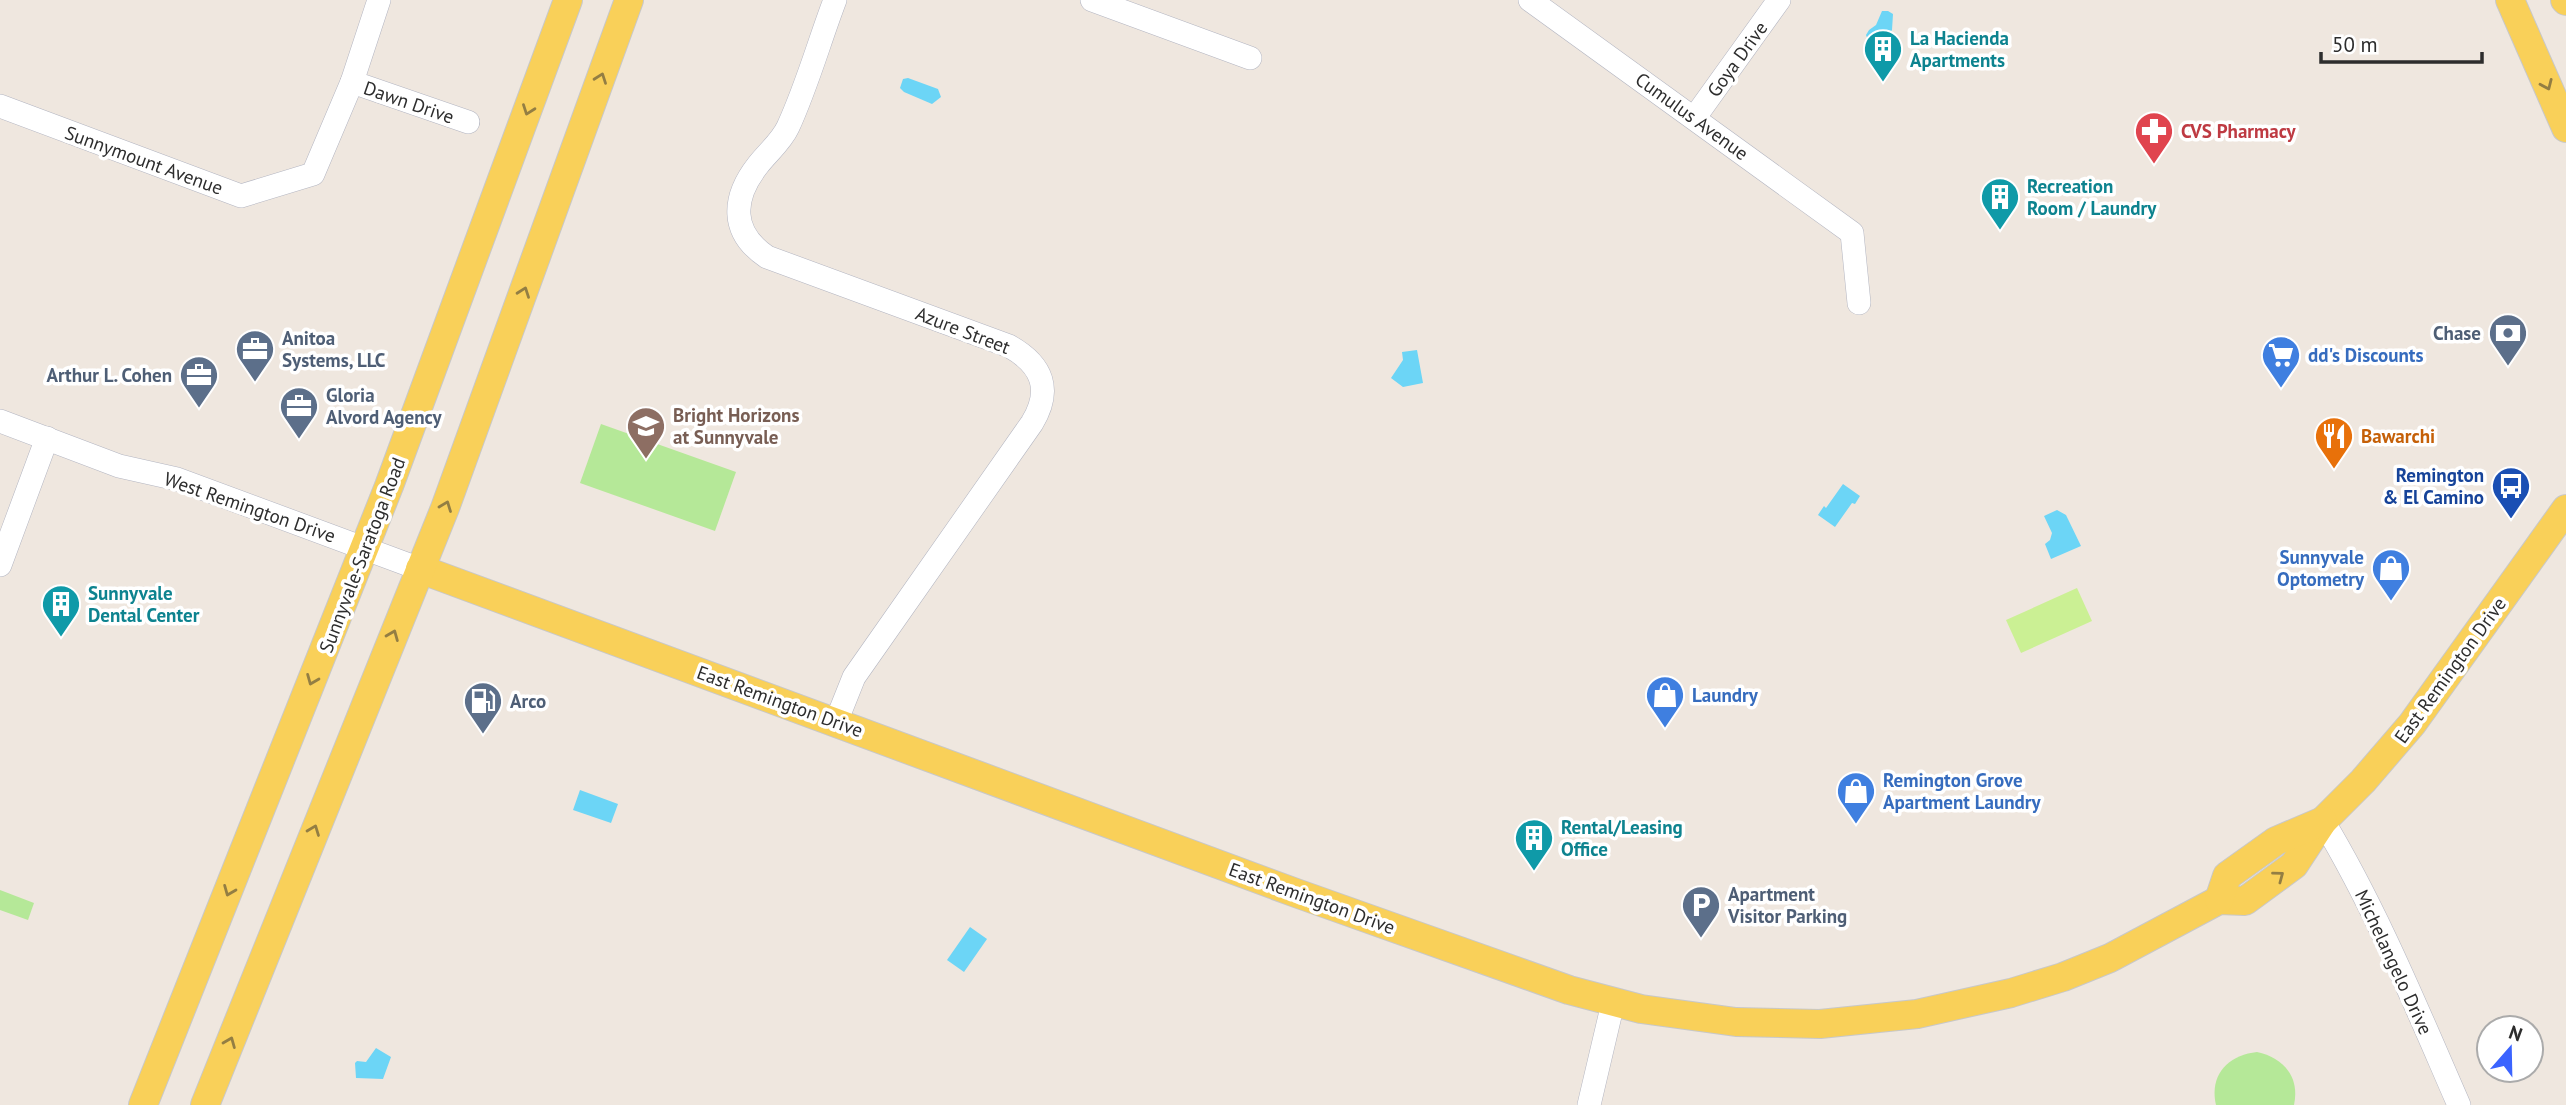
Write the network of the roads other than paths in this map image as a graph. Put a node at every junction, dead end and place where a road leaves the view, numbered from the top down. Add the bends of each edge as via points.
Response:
1 (379, 0) edge
2 (568, 0) edge
3 (629, 0) edge
4 (835, 0) edge
5 (1092, 0) edge
6 (1530, 0) edge
7 (1779, 0) edge
8 (2510, 0) edge
9 (1250, 58) dead end
10 (352, 82) junction
11 (0, 106) edge
12 (1695, 117) junction
13 (468, 122) dead end
14 (2566, 128) edge
15 (1859, 303) dead end
16 (0, 421) edge
17 (47, 438) junction
18 (2566, 509) edge
19 (364, 548) junction
20 (0, 565) edge
21 (419, 569) junction
22 (836, 722) junction
23 (2323, 821) junction
24 (1613, 1003) junction
25 (144, 1105) edge
26 (205, 1105) edge
27 (1588, 1105) edge
28 (2459, 1105) edge

1 - 10 street, Dawn Drive
2 -> 19 main road, Sunnyvale-Saratoga Road
21 -> 3 main road via 459,472
4 - 22 street, Azure Street via 786,130 741,194 739,221 745,238 776,261 1009,346 1039,372 1044,393 1032,423 854,677
5 - 9 street
6 - 12 street, Cumulus Avenue
7 - 12 street, Goya Drive
8 -> 14 main road
10 - 11 street, Sunnymount Avenue via 313,174 241,196
10 - 13 street, Dawn Drive
12 - 15 street, Cumulus Avenue via 1853,233
16 - 17 street, West Remington Drive
17 - 19 street, West Remington Drive via 119,466 177,479
17 - 20 street
18 - 23 main road, East Remington Drive via 2412,724
19 - 21 street, West Remington Drive
19 -> 25 main road, Sunnyvale-Saratoga Road
21 - 22 main road, East Remington Drive
26 -> 21 main road
22 - 24 main road, East Remington Drive via 1451,949
23 - 24 main road, East Remington Drive via 2276,841 2227,876 2219,900 2110,958 1989,999 1868,1021 1773,1024 1687,1017
23 - 28 street, Michelangelo Drive via 2399,968
24 - 27 street

